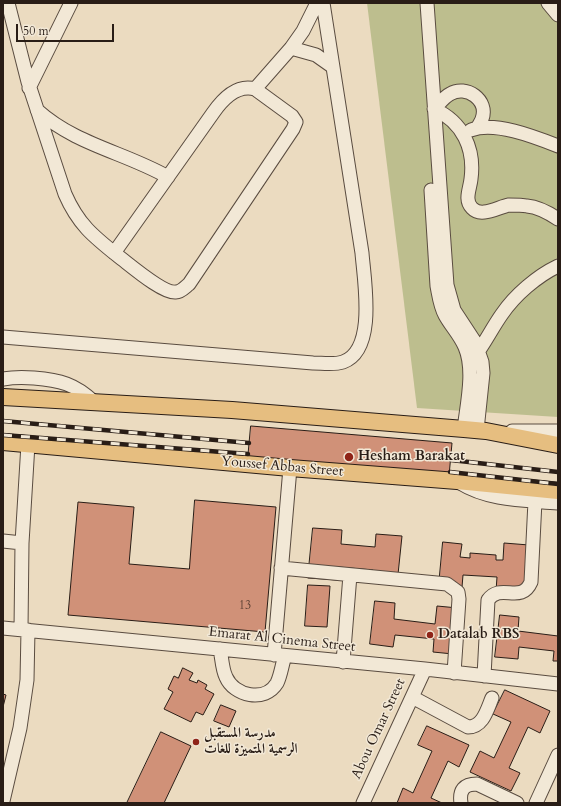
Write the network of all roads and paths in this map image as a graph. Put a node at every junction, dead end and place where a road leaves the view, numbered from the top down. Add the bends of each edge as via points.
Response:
1 (8, 3) edge
2 (71, 3) edge
3 (317, 3) edge
4 (323, 3) edge
5 (419, 3) edge
6 (427, 3) edge
7 (548, 3) edge
8 (558, 15) edge
9 (291, 48) junction
10 (333, 67) junction
11 (29, 88) junction
12 (255, 89) junction
13 (434, 109) junction
14 (37, 110) junction
15 (478, 127) junction
16 (462, 132) junction
17 (558, 146) edge
18 (168, 177) junction
19 (558, 219) edge
20 (114, 253) junction
21 (558, 266) edge
22 (3, 337) edge
23 (479, 351) junction
24 (470, 364) junction
25 (3, 379) edge
26 (3, 397) edge
27 (94, 402) junction
28 (476, 430) junction
29 (558, 431) edge
30 (3, 442) edge
31 (28, 444) junction
32 (558, 445) edge
33 (290, 468) junction
34 (457, 481) junction
35 (558, 491) edge
36 (535, 501) junction
37 (558, 503) edge
38 (3, 541) edge
39 (22, 543) junction
40 (281, 568) junction
41 (350, 575) junction
42 (3, 628) edge
43 (24, 630) junction
44 (220, 649) junction
45 (279, 655) junction
46 (343, 662) junction
47 (425, 669) junction
48 (454, 673) junction
49 (484, 676) junction
50 (558, 684) edge
51 (412, 697) junction
52 (492, 698) dead end
53 (558, 755) edge
54 (3, 801) edge
55 (363, 803) edge
56 (452, 803) edge
57 (461, 803) edge
58 (517, 803) edge
59 (536, 803) edge

1 - 11 street
2 - 11 street
3 - 9 street
4 - 10 street
5 - 24 street via 437,286 445,314 460,337
6 - 13 street
7 - 8 street
9 - 10 street via 316,55
9 - 12 street
10 - 22 street via 366,290 363,338 350,358 343,362 313,363
11 - 14 street
12 - 18 street via 240,89 221,102
12 - 20 street via 292,116 296,122 189,284 182,290 170,292
13 - 15 street via 450,94 460,90 470,92 478,98 483,107 483,118
13 - 16 street via 450,118
13 - 23 street via 447,285 454,310
14 - 18 street via 64,130
14 - 20 street via 64,194 72,210 96,238
15 - 16 street
15 - 17 street via 516,132
16 - 19 street via 471,163 471,180 467,196 472,209 485,213 510,205 529,206
18 - 20 street
21 - 23 street via 535,280 518,295 503,313
23 - 24 street
23 - 28 street via 483,373
24 - 28 street via 468,402
25 - 27 street via 18,377 63,382 80,390
26 - 27 main road
27 - 28 main road via 232,410
28 - 29 street
28 - 32 main road
30 - 31 main road, Youssef Abbas Street
31 - 33 main road, Youssef Abbas Street
31 - 39 street
33 - 34 main road, Youssef Abbas Street
33 - 40 street
34 - 35 main road
34 - 36 street, Youssef Abbas Street via 499,498
36 - 37 street, Youssef Abbas Street
36 - 49 street via 531,582 523,592 496,592 488,600
38 - 39 street
39 - 43 street
40 - 41 street
40 - 45 street
41 - 46 street
41 - 48 street via 447,584 453,587 458,592 459,599
42 - 43 street, Emarat Al Cinema Street
43 - 44 street, Emarat Al Cinema Street
43 - 54 street via 27,680 20,728
44 - 45 street, Emarat Al Cinema Street
44 - 45 street via 226,677 233,687 243,694 254,696 263,694 277,683
45 - 46 street, Emarat Al Cinema Street
46 - 47 street, Emarat Al Cinema Street
47 - 48 street, Emarat Al Cinema Street
47 - 51 street, Abou Omar Street
48 - 49 street, Emarat Al Cinema Street
49 - 50 street, Emarat Al Cinema Street
51 - 52 street via 468,728 478,725
51 - 55 street, Abou Omar Street
53 - 59 street
56 - 57 street
57 - 58 street via 460,795 463,788 469,784 477,784

